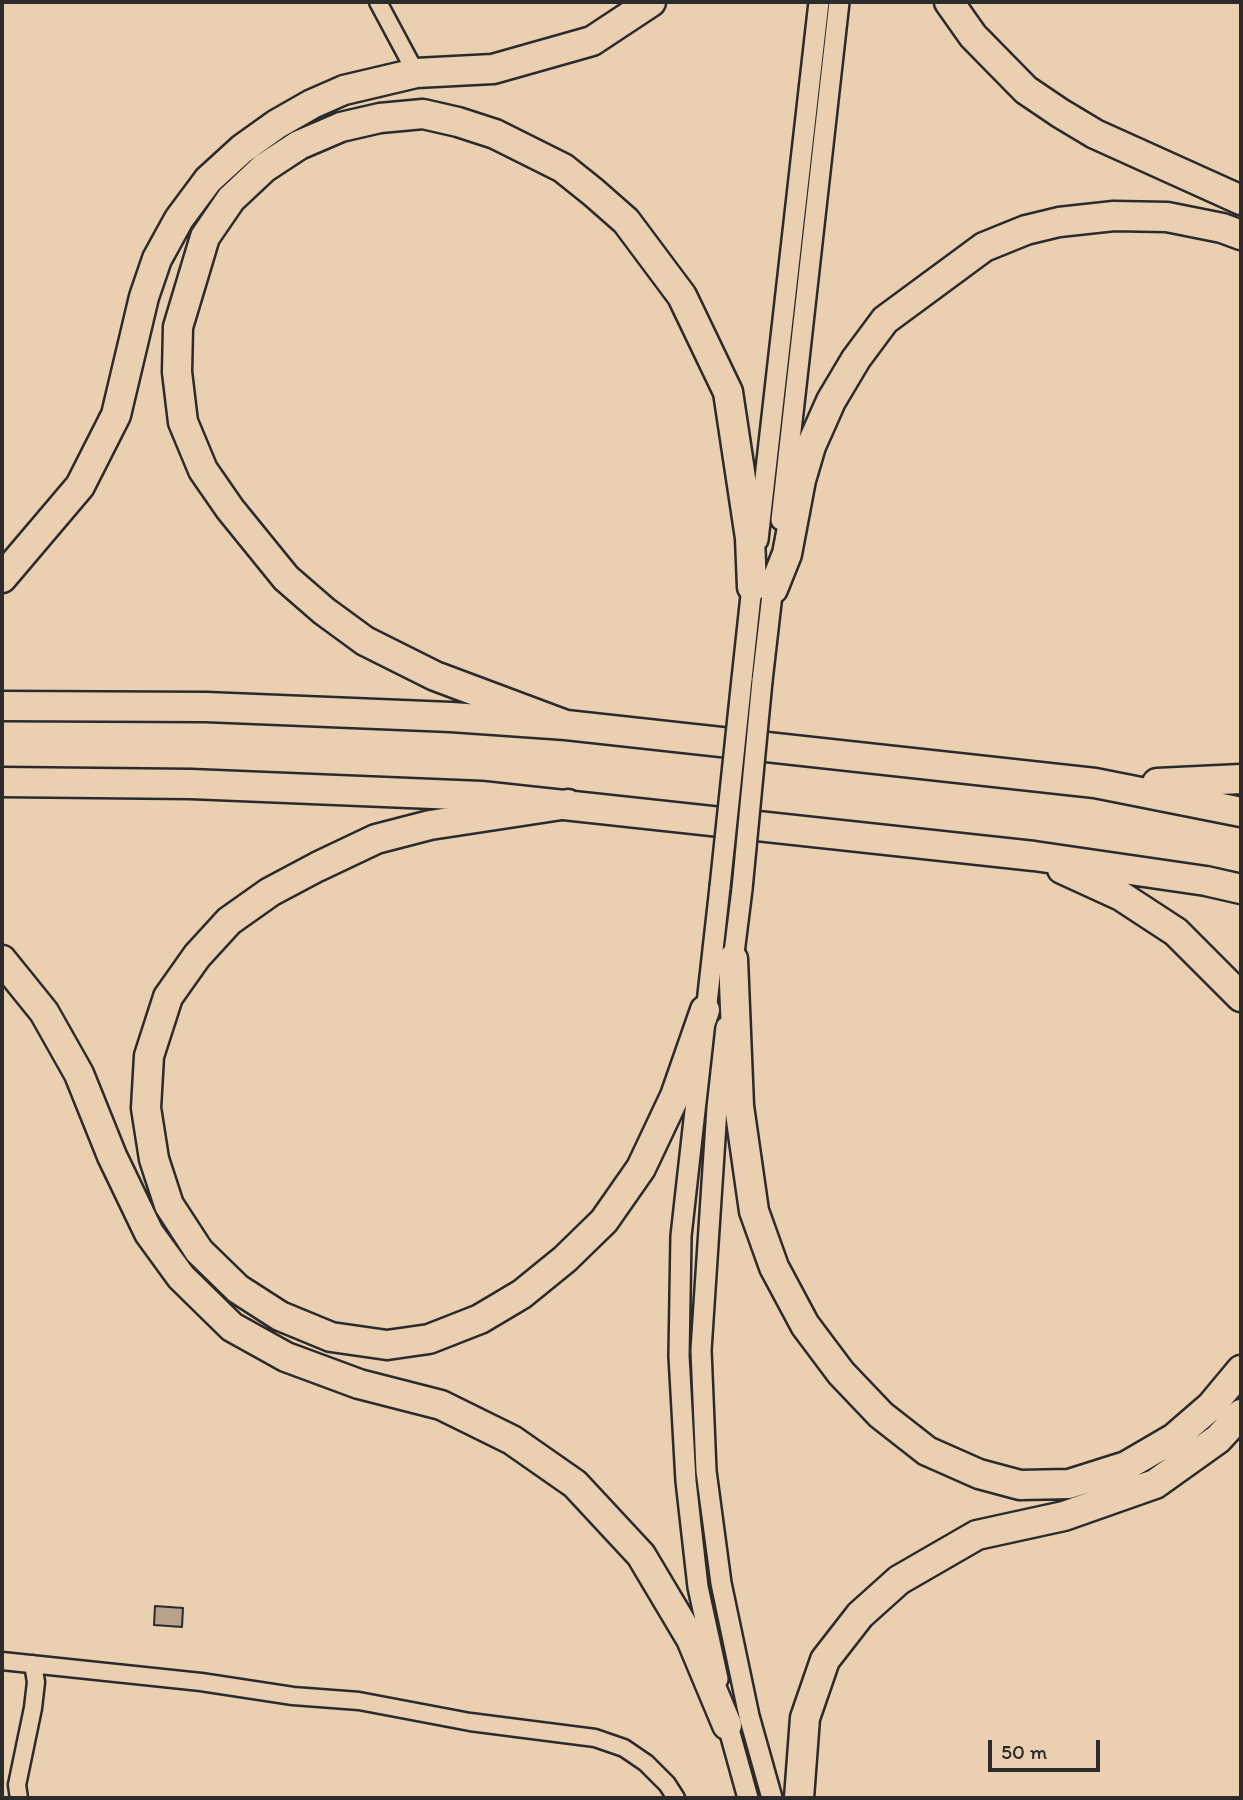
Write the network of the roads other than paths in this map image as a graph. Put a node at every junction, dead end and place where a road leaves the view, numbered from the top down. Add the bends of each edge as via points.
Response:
1 (378, 2) edge
2 (650, 2) edge
3 (819, 2) edge
4 (839, 2) edge
5 (949, 2) edge
6 (416, 73) junction
7 (1241, 200) edge
8 (1241, 234) edge
9 (2, 578) edge
10 (763, 588) junction
11 (752, 680) junction
12 (2, 706) edge
13 (566, 725) junction
14 (1241, 779) edge
15 (2, 782) edge
16 (1095, 783) junction
17 (568, 804) junction
18 (1241, 812) edge
19 (1034, 856) junction
20 (1241, 888) edge
21 (733, 959) junction
22 (2, 960) edge
23 (1241, 997) edge
24 (705, 1010) junction
25 (1241, 1370) edge
26 (1241, 1414) edge
27 (2, 1661) edge
28 (33, 1664) junction
29 (727, 1726) junction
30 (19, 1798) edge
31 (676, 1798) edge
32 (748, 1798) edge
33 (772, 1798) edge
34 (799, 1798) edge

1 - 6 street
2 - 6 highway via 592,41 493,69
3 - 10 street
4 - 10 street
5 - 7 highway via 973,36 1026,90 1095,134
6 - 9 highway via 344,90 312,104 242,149 208,180 179,219 158,259 144,297 116,415 80,486
8 - 10 highway via 1167,217 1059,222 984,247 885,320 831,401 811,446 788,554
10 - 11 street
10 - 13 highway via 750,538 728,392 682,296 626,221 593,192 563,169 495,134 423,114 341,127 299,145 264,168 231,199 205,237 178,327 183,422 204,470 286,578 365,641 435,676
11 - 21 street, bridge via 742,889
11 - 24 street, bridge
12 - 13 highway via 206,707
13 - 16 highway
14 - 16 highway
15 - 17 highway via 191,784
16 - 18 highway
17 - 19 highway
17 - 24 highway via 430,825 376,839 270,892 229,921 197,956 168,998 149,1056 146,1108 154,1159 169,1205 199,1251 238,1289 280,1316 331,1337 387,1345 429,1339 480,1319 522,1294 604,1221 641,1168 675,1096
19 - 20 highway
19 - 23 highway via 1121,896 1175,932
21 - 25 highway via 739,1106 754,1211 774,1267 805,1325 881,1415 928,1451 979,1474 1020,1485 1069,1484 1126,1466 1174,1438 1211,1406
21 - 33 street via 717,1108 701,1350 705,1458 721,1583
22 - 29 highway via 50,1022 79,1074 149,1233 181,1277 232,1326 286,1357 359,1384 441,1405 512,1440 575,1484 641,1555 691,1640
24 - 29 street via 681,1236 679,1356 698,1587
26 - 34 highway via 1218,1439 1156,1484 1063,1516 977,1535 899,1580 860,1615 825,1660 805,1718
27 - 28 street
28 - 30 street via 35,1695 17,1785
28 - 31 street via 359,1701 594,1738 624,1748 646,1763
29 - 32 street

